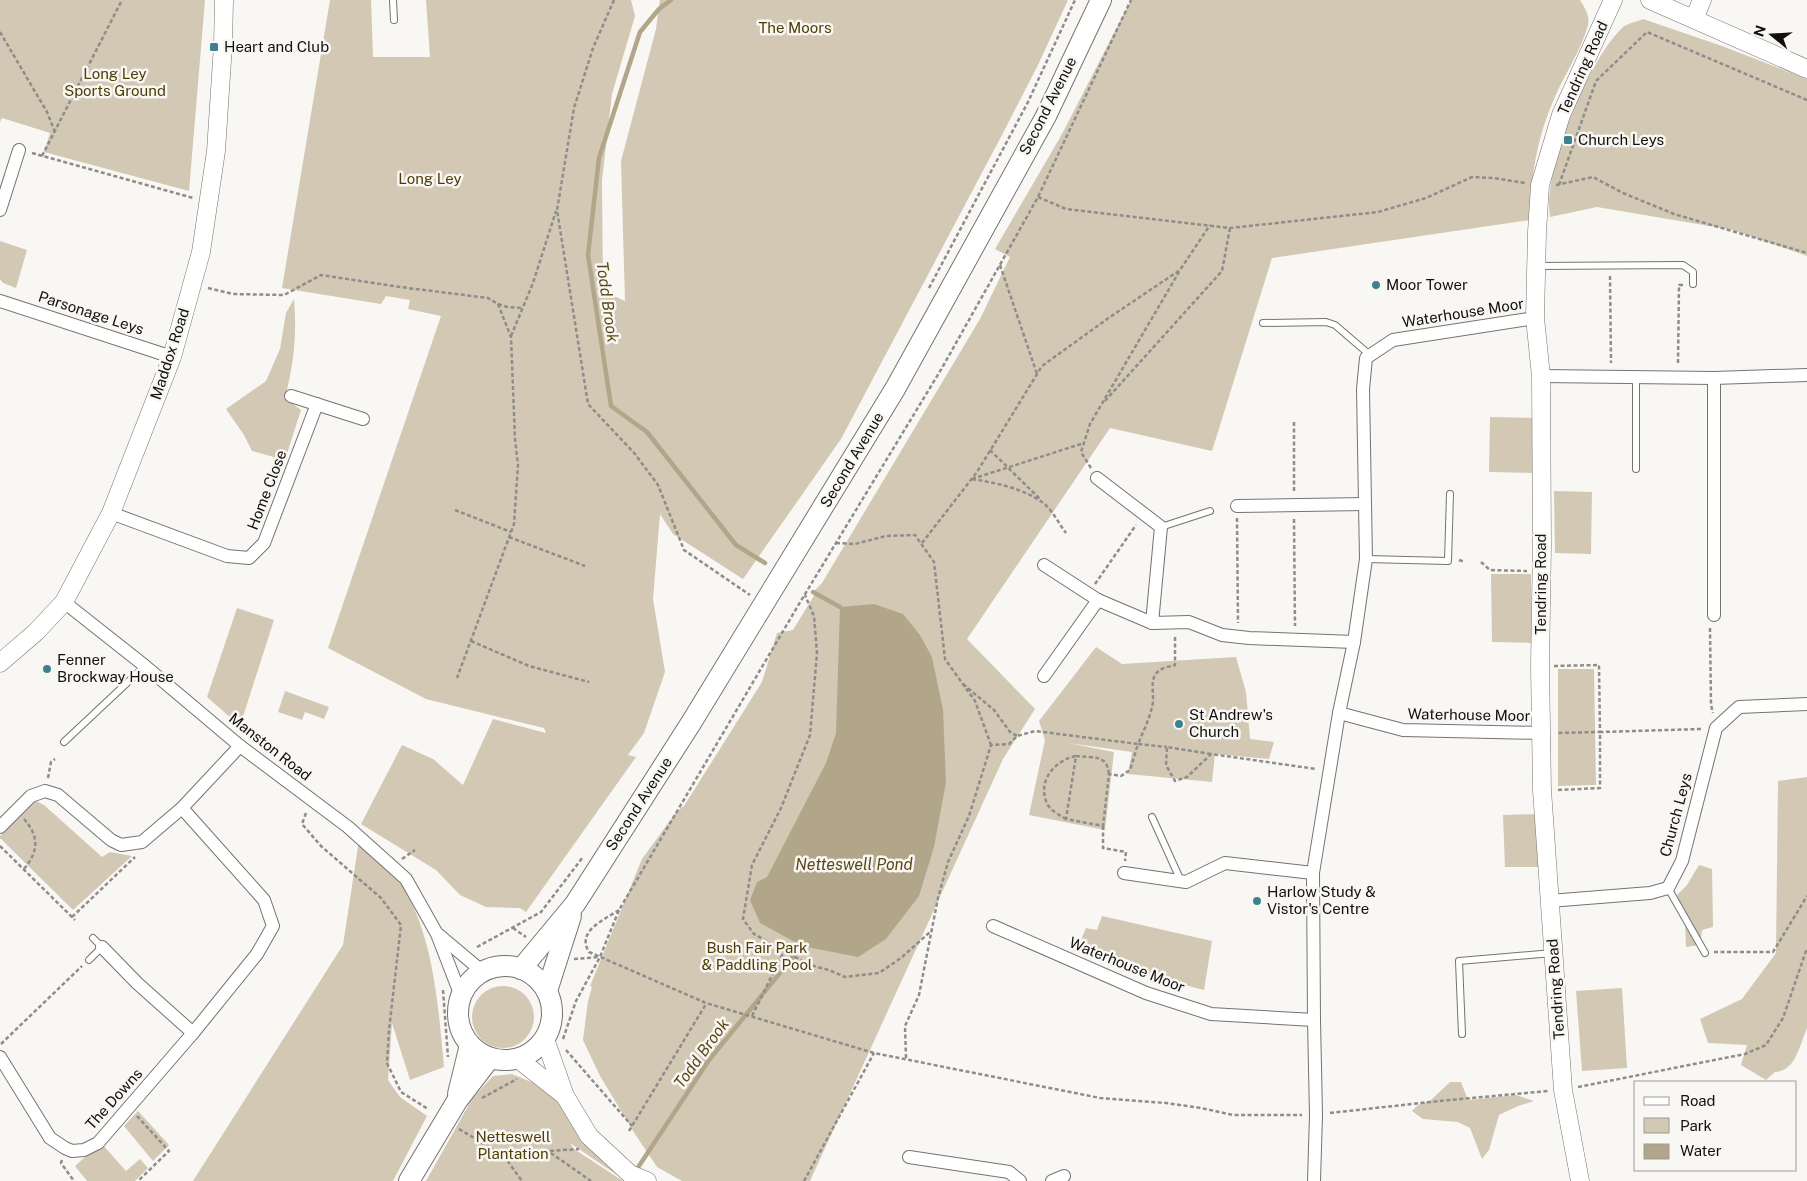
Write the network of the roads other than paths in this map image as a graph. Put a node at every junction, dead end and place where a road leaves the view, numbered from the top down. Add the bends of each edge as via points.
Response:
1 (224, 0) edge
2 (393, 0) edge
3 (1101, 0) edge
4 (1613, 0) edge
5 (1650, 0) edge
6 (1702, 0) edge
7 (1694, 19) junction
8 (394, 20) dead end
9 (1807, 69) edge
10 (19, 150) road end
11 (0, 210) edge
12 (1536, 266) junction
13 (1693, 284) road end
14 (0, 301) edge
15 (1536, 318) junction
16 (1263, 323) dead end
17 (1370, 355) junction
18 (172, 357) junction
19 (1807, 375) edge
20 (1541, 376) junction
21 (1636, 377) junction
22 (1714, 378) junction
23 (291, 396) dead end
24 (317, 404) junction
25 (363, 419) dead end
26 (1636, 469) dead end
27 (1096, 478) road end
28 (1450, 494) dead end
29 (1365, 504) junction
30 (1237, 506) road end
31 (1210, 511) dead end
32 (111, 513) junction
33 (1161, 527) junction
34 (1366, 560) junction
35 (1044, 565) dead end
36 (1093, 596) junction
37 (64, 602) junction
38 (1714, 615) road end
39 (1152, 622) junction
40 (1354, 642) junction
41 (0, 663) edge
42 (145, 666) junction
43 (1044, 676) dead end
44 (1807, 704) edge
45 (1339, 713) junction
46 (1542, 733) junction
47 (64, 742) dead end
48 (240, 746) junction
49 (182, 808) junction
50 (1152, 817) dead end
51 (0, 827) edge
52 (1124, 873) road end
53 (1313, 873) junction
54 (1181, 882) junction
55 (1668, 888) junction
56 (1549, 901) junction
57 (575, 904) junction
58 (992, 926) dead end
59 (437, 934) junction
60 (98, 943) joint
61 (1553, 953) junction
62 (1705, 953) road end
63 (89, 960) road end
64 (521, 969) junction
65 (482, 972) junction
66 (547, 991) junction
67 (461, 996) junction
68 (1314, 1020) junction
69 (193, 1033) junction
70 (1462, 1034) dead end
71 (545, 1039) junction
72 (470, 1045) junction
73 (0, 1057) edge
74 (490, 1058) junction
75 (518, 1068) junction
76 (565, 1096) junction
77 (457, 1101) junction
78 (909, 1157) dead end
79 (1064, 1176) dead end
80 (409, 1181) edge
81 (647, 1181) edge
82 (1020, 1181) edge
83 (1052, 1181) edge
84 (1314, 1181) edge
85 (1580, 1181) edge

1 - 18 street, Maddox Road via 216,151 209,202 201,252
2 - 8 lane
3 - 57 main road, Second Avenue via 1046,116 895,390 691,723
4 - 12 street, Tendring Road via 1561,115 1540,185
5 - 7 street
6 - 7 street
7 - 9 street
10 - 11 street
12 - 13 lane via 1683,265 1693,272
12 - 15 street, Tendring Road
14 - 18 street, Parsonage Leys
15 - 17 street, Waterhouse Moor via 1393,340
15 - 20 street, Tendring Road
16 - 17 lane via 1326,322 1335,325
17 - 29 street via 1366,358 1364,389
18 - 32 street, Maddox Road
19 - 22 street
20 - 21 street
20 - 46 street, Tendring Road
21 - 22 street
21 - 26 lane
22 - 38 street
23 - 24 street
24 - 25 street
24 - 32 street, Home Close via 264,543 249,558 227,556
27 - 33 street
28 - 34 lane via 1448,561
29 - 30 street
29 - 34 street
31 - 33 lane
32 - 37 street, Maddox Road
33 - 39 street
34 - 40 street
35 - 36 street
36 - 39 street
36 - 43 street
37 - 41 street, Maddox Road
37 - 42 street, Manston Road
39 - 40 street via 1189,622 1222,635 1238,637
40 - 45 street
42 - 47 lane
42 - 48 street, Manston Road
44 - 55 street, Church Leys via 1738,708 1716,728 1682,861
45 - 46 street, Waterhouse Moor via 1403,730
45 - 53 street
46 - 56 street, Tendring Road
48 - 49 street
48 - 59 street, Manston Road via 348,827 406,879
49 - 51 street via 142,842 121,845 58,795 45,791 31,796
49 - 69 street, The Downs via 264,900 274,926 257,954
50 - 54 lane
52 - 54 street
53 - 54 street via 1225,862
53 - 68 street
55 - 56 street via 1650,893
55 - 62 lane
56 - 61 street, Tendring Road
57 - 64 main road, Second Avenue
57 - 66 main road, Second Avenue
58 - 68 street, Waterhouse Moor via 1146,993 1211,1014
59 - 65 street, Manston Road
59 - 67 street, Manston Road
60 - 63 lane
60 - 69 street
61 - 70 lane via 1459,961
61 - 85 street, Tendring Road via 1564,1090
64 - 65 main road via 495,967
64 - 66 main road via 536,978
65 - 67 main road
66 - 71 main road via 552,1015
67 - 72 main road via 459,1022
68 - 84 street
69 - 73 street, The Downs via 98,1143 84,1150 72,1151 50,1138
71 - 75 main road
71 - 76 street
72 - 74 main road
72 - 77 main road
74 - 75 main road
74 - 77 main road
75 - 76 street
76 - 81 street via 589,1136 630,1174
77 - 80 main road
78 - 82 street via 1009,1172
79 - 83 street

